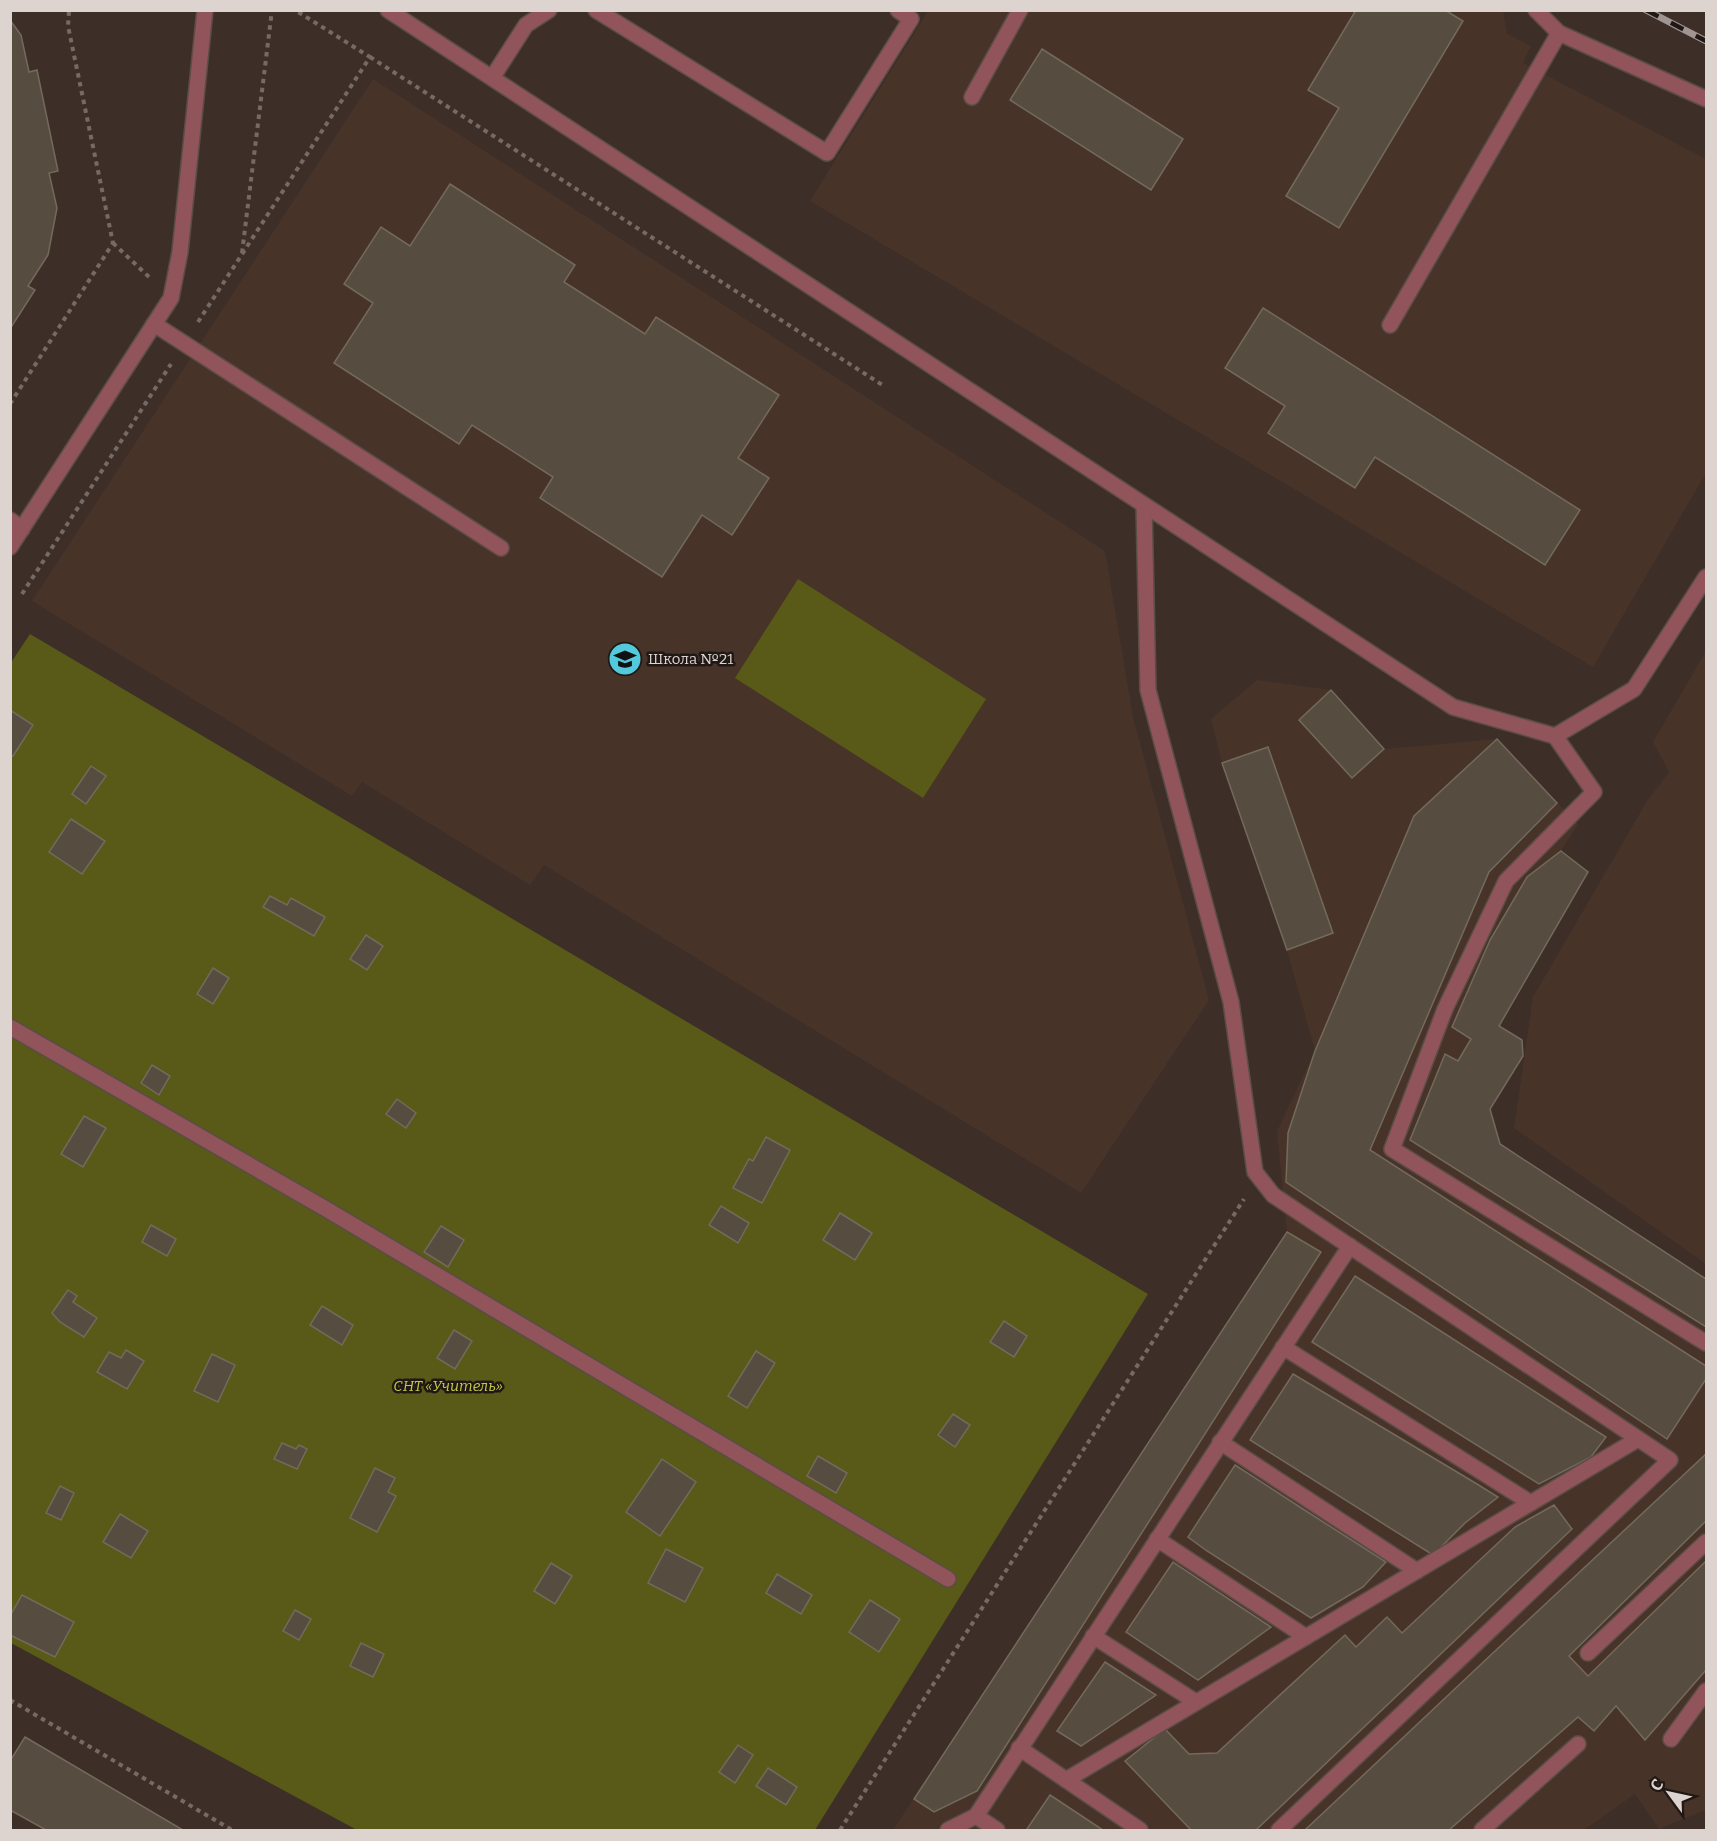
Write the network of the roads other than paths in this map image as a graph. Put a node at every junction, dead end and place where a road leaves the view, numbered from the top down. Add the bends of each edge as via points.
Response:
1 (205, 10) edge
2 (388, 10) edge
3 (549, 10) edge
4 (596, 10) edge
5 (898, 10) edge
6 (1020, 10) edge
7 (1536, 10) edge
8 (613, 15) edge
9 (1559, 33) junction
10 (492, 78) junction
11 (972, 97) dead end
12 (1707, 99) edge
13 (154, 324) junction
14 (1390, 325) dead end
15 (1144, 505) junction
16 (16, 525) edge
17 (10, 547) edge
18 (501, 548) dead end
19 (1707, 577) edge
20 (1555, 736) junction
21 (10, 1027) edge
22 (1350, 1246) junction
23 (1707, 1343) edge
24 (1283, 1347) junction
25 (1638, 1439) junction
26 (1220, 1442) junction
27 (1531, 1503) junction
28 (1157, 1539) junction
29 (1707, 1542) edge
30 (1417, 1571) junction
31 (948, 1579) dead end
32 (1093, 1636) junction
33 (1306, 1637) junction
34 (1588, 1653) dead end
35 (1707, 1692) edge
36 (1196, 1702) junction
37 (1671, 1738) dead end
38 (1578, 1744) dead end
39 (1019, 1748) junction
40 (1066, 1780) junction
41 (976, 1816) junction
42 (948, 1830) edge
43 (997, 1830) edge
44 (1140, 1830) edge
45 (1279, 1830) edge
46 (1482, 1830) edge

1 - 13 street via 180,252 171,298
2 - 10 street
3 - 10 street via 526,25
4 - 8 street
5 - 8 street via 911,19 827,153
6 - 11 street
7 - 9 street
9 - 12 street
9 - 14 street
10 - 15 street
13 - 16 street
13 - 18 street
15 - 20 street via 1453,707
15 - 22 street via 1148,690 1231,1002 1255,1172 1273,1195
16 - 17 street
19 - 20 street via 1634,689
20 - 23 street via 1594,792 1506,881 1445,1009 1392,1149
21 - 31 street via 337,1215
22 - 24 street
22 - 25 street
24 - 26 street
24 - 27 street
25 - 27 street
25 - 45 street via 1670,1460
26 - 28 street
26 - 30 street
27 - 30 street
28 - 32 street
28 - 33 street
29 - 34 street
30 - 33 street
32 - 36 street
32 - 39 street
33 - 36 street
35 - 37 street
36 - 40 street
38 - 46 street
39 - 40 street
39 - 41 street
40 - 44 street
41 - 42 street
41 - 43 street

